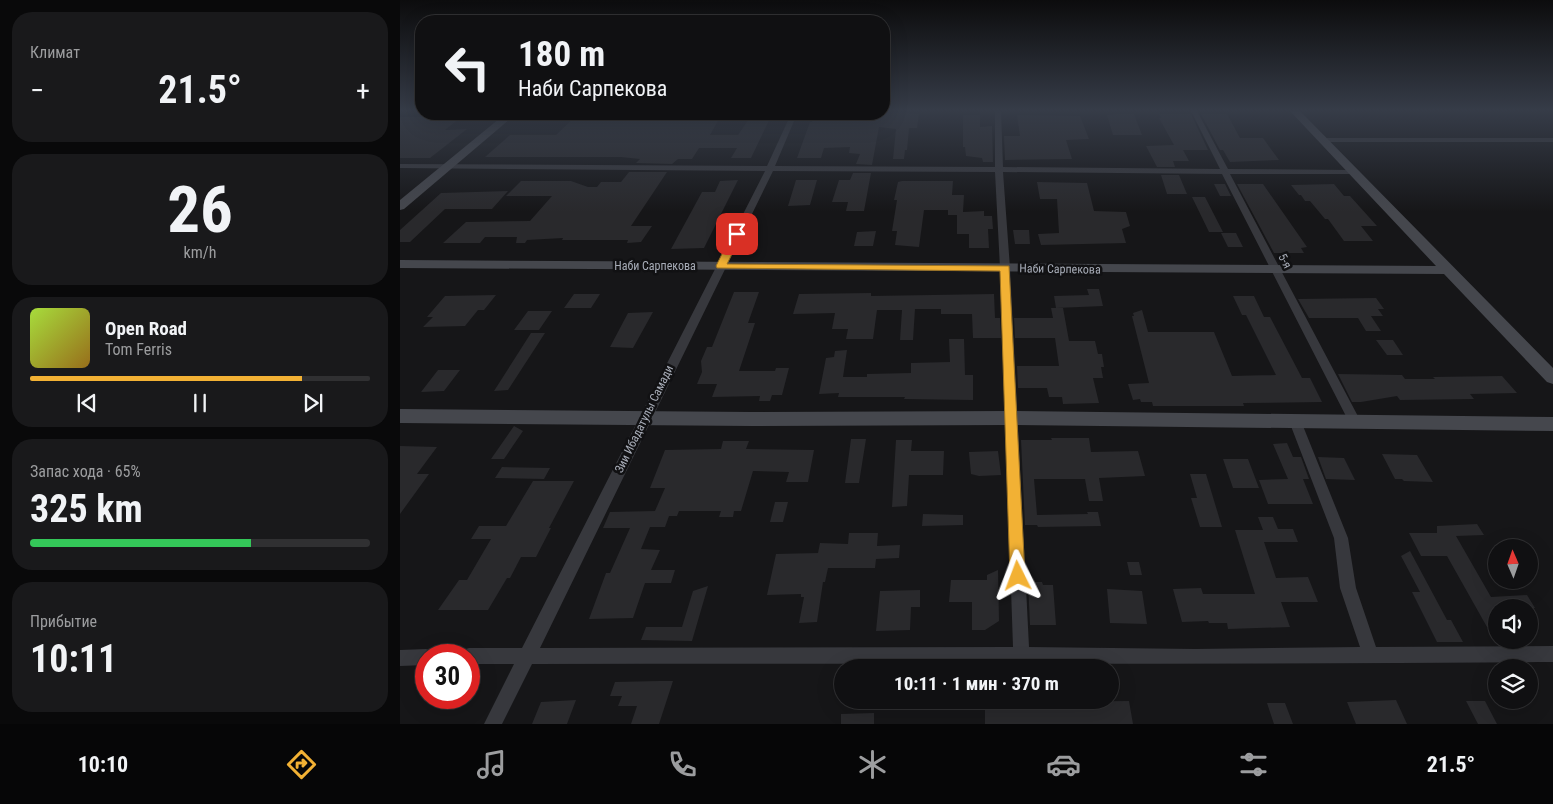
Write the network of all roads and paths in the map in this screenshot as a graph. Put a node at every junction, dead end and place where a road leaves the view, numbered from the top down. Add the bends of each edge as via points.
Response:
1 (474, 145) edge
2 (780, 145) edge
3 (998, 145) edge
4 (1212, 145) edge
5 (1329, 145) edge
6 (400, 166) edge
7 (448, 167) junction
8 (770, 168) junction
9 (998, 169) junction
10 (1226, 170) junction
11 (1356, 172) junction
12 (400, 206) edge
13 (400, 264) edge
14 (720, 266) junction
15 (1005, 268) junction
16 (1276, 270) junction
17 (1451, 270) junction
18 (1553, 378) edge
19 (400, 416) edge
20 (643, 418) junction
21 (1010, 418) junction
22 (1295, 421) junction
23 (1354, 422) junction
24 (1553, 424) edge
25 (1553, 654) edge
26 (528, 655) junction
27 (1021, 655) junction
28 (1371, 655) junction
29 (480, 656) edge
30 (415, 657) edge
31 (400, 658) edge
32 (493, 724) edge

1 - 7 street
2 - 8 street, Зии Ибадатулы Самади
3 - 9 street
4 - 10 street, 5-я
5 - 11 street
6 - 7 street
7 - 8 street
7 - 12 street
8 - 9 street
8 - 14 street, Зии Ибадатулы Самади
9 - 10 street
9 - 15 street
10 - 11 street
10 - 16 street, 5-я
11 - 17 street
13 - 14 street, Наби Сарпекова
14 - 15 street, Наби Сарпекова
14 - 20 street, Зии Ибадатулы Самади
15 - 16 street, Наби Сарпекова
15 - 21 street
16 - 17 street, Наби Сарпекова
16 - 23 street, 5-я
17 - 18 street
19 - 20 street
20 - 21 street
20 - 26 street, Зии Ибадатулы Самади
21 - 22 street
21 - 27 street
22 - 23 street
22 - 28 street via 1341,538 1348,588
23 - 24 street
25 - 28 street
26 - 27 street
26 - 29 street
26 - 32 street, Зии Ибадатулы Самади
27 - 28 street
30 - 31 street

